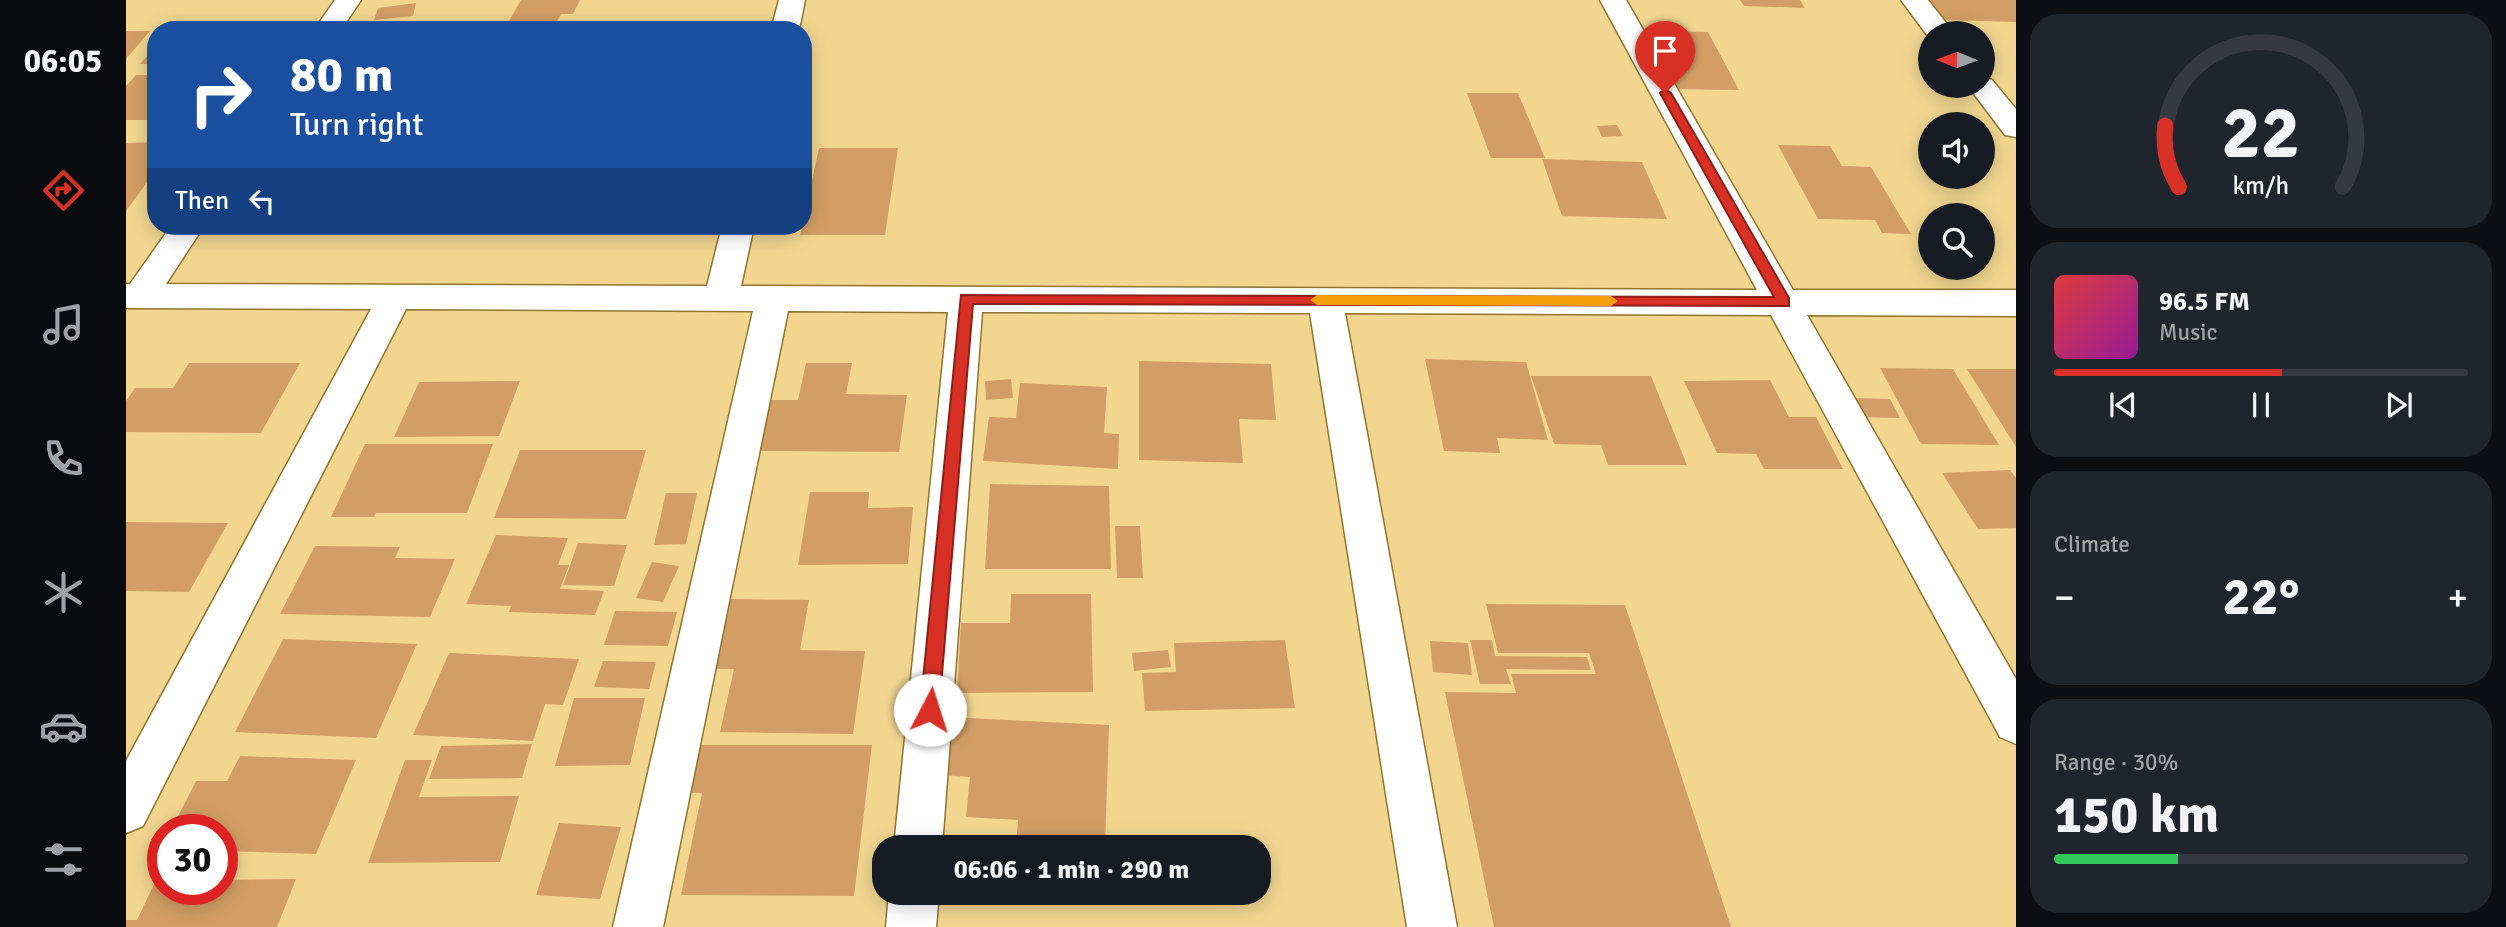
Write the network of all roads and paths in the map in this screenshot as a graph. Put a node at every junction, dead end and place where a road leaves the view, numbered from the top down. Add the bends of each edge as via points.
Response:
1 (348, 0) edge
2 (792, 0) edge
3 (1613, 0) edge
4 (1914, 0) edge
5 (333, 21) edge
6 (787, 21) edge
7 (1931, 21) edge
8 (1992, 98) edge
9 (2016, 128) edge
10 (181, 235) edge
11 (736, 235) edge
12 (133, 296) edge
13 (395, 297) junction
14 (721, 297) junction
15 (773, 298) junction
16 (966, 299) junction
17 (1325, 300) junction
18 (1784, 302) junction
19 (2016, 303) edge
20 (2016, 722) edge
21 (132, 786) edge
22 (919, 835) edge
23 (913, 905) edge
24 (638, 927) edge
25 (911, 927) edge
26 (1432, 927) edge

1 - 5 street
2 - 6 street
3 - 18 street
4 - 7 street
8 - 9 street
10 - 12 street
11 - 14 street
12 - 13 street
13 - 14 street
13 - 21 street
14 - 15 street
15 - 16 street
15 - 24 street
16 - 17 street
16 - 22 street
17 - 18 street
17 - 26 street
18 - 19 street
18 - 20 street
23 - 25 street

